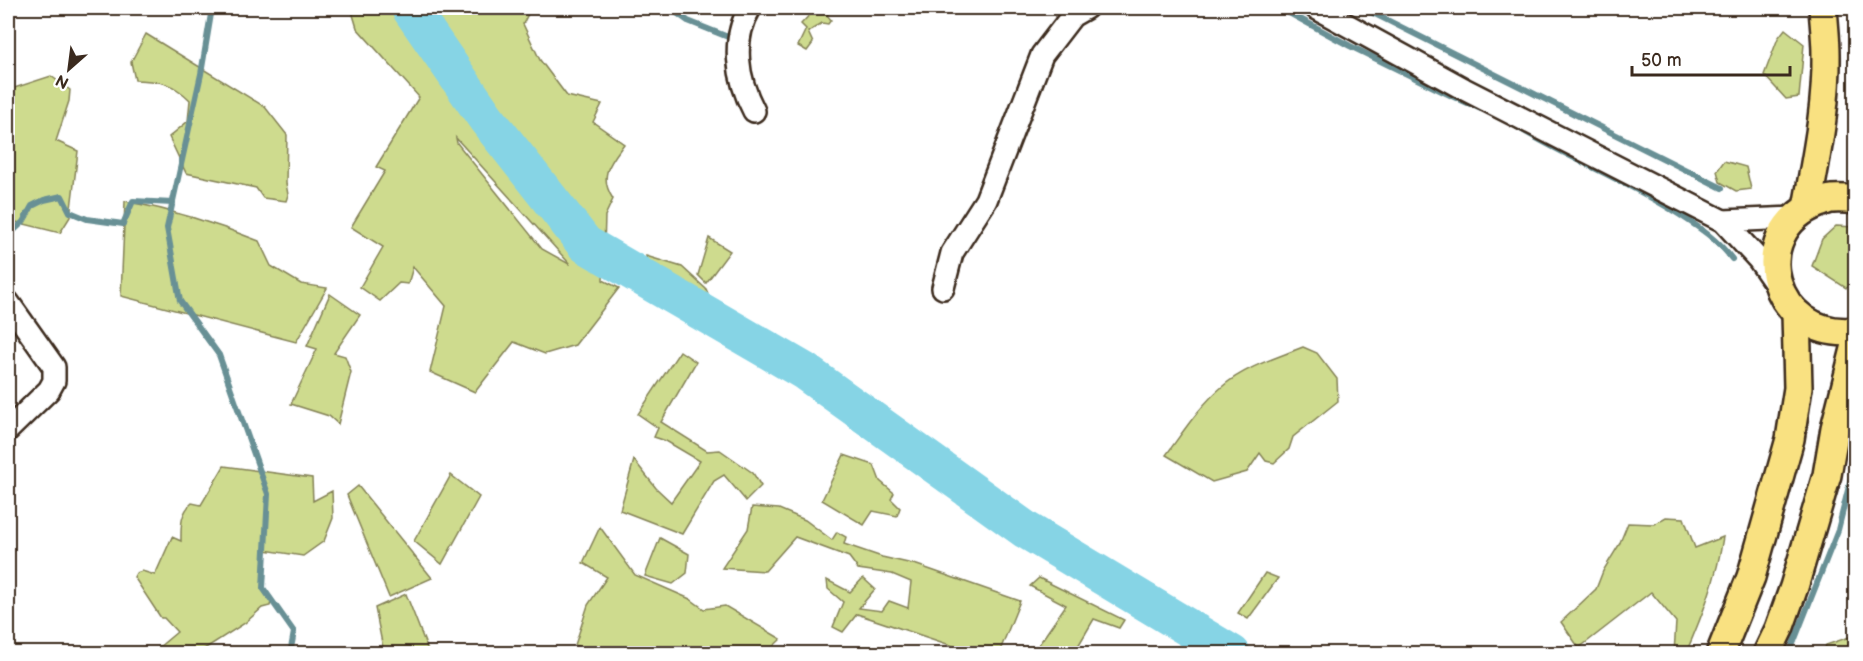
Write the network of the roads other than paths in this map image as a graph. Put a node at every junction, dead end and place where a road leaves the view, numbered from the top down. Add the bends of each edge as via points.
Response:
1 (750, 8) edge
2 (1086, 8) edge
3 (1316, 8) edge
4 (1823, 8) edge
5 (754, 111) dead end
6 (1856, 200) edge
7 (1800, 213) junction
8 (1723, 221) junction
9 (943, 288) dead end
10 (1779, 290) junction
11 (8, 302) edge
12 (1796, 314) junction
13 (1856, 331) edge
14 (1856, 345) edge
15 (8, 430) edge
16 (1720, 654) edge
17 (1767, 654) edge

1 - 5 street via 739,31 739,72
2 - 9 street via 1072,16 1042,55 986,200 952,253
3 - 8 street via 1464,89
4 - 7 main road via 1824,102 1819,140
6 - 7 main road via 1831,199
7 - 8 street
7 - 10 main road via 1782,234 1776,252
8 - 10 street via 1760,260
10 - 12 main road
11 - 15 street via 54,368 54,381 42,398
12 - 13 main road via 1825,331
12 - 16 main road via 1798,388 1790,439 1751,577
14 - 17 main road via 1827,475 1794,587

